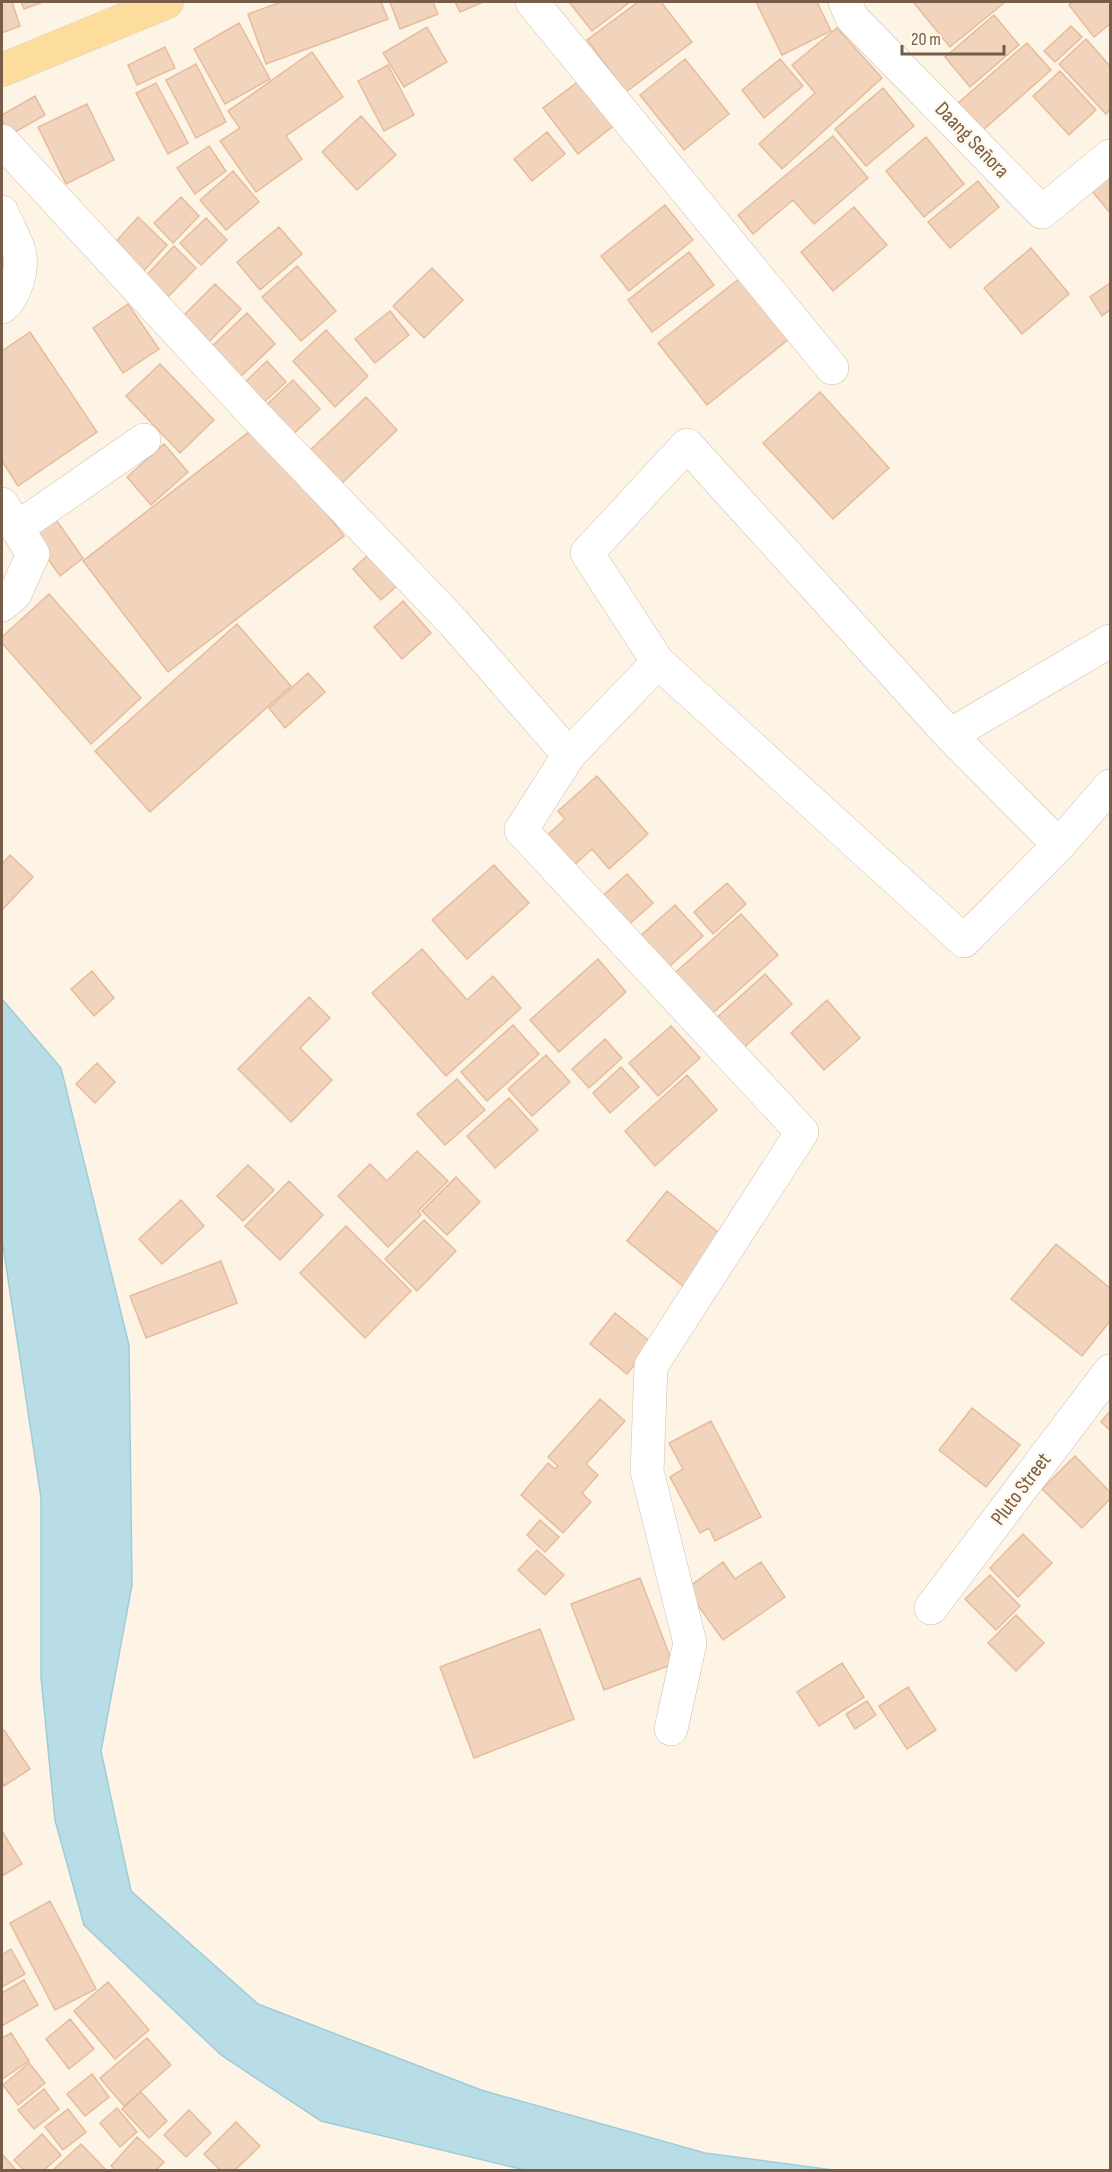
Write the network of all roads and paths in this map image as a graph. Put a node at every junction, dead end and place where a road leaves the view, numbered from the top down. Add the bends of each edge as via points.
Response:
1 (167, 2) edge
2 (532, 2) edge
3 (845, 2) edge
4 (2, 70) edge
5 (2, 141) edge
6 (1110, 156) edge
7 (2, 213) edge
8 (2, 307) edge
9 (832, 368) dead end
10 (144, 440) dead end
11 (9, 516) edge
12 (2, 605) edge
13 (1110, 641) edge
14 (658, 662) junction
15 (950, 735) junction
16 (569, 755) junction
17 (1110, 786) edge
18 (1059, 845) junction
19 (1110, 1371) edge
20 (931, 1608) dead end
21 (671, 1729) dead end

1 - 4 main road
2 - 9 street
3 - 6 street, Daang Señora via 852,18 1042,212
5 - 16 street via 251,411 453,622
7 - 8 street via 20,253 18,281 9,302
10 - 11 street
11 - 12 street via 33,554 15,594
13 - 15 street
14 - 15 street via 587,553 687,445
14 - 16 street
14 - 18 street via 964,941
15 - 18 street
16 - 21 street via 521,830 802,1132 651,1366 647,1471 690,1643
17 - 18 street
19 - 20 street, Pluto Street

